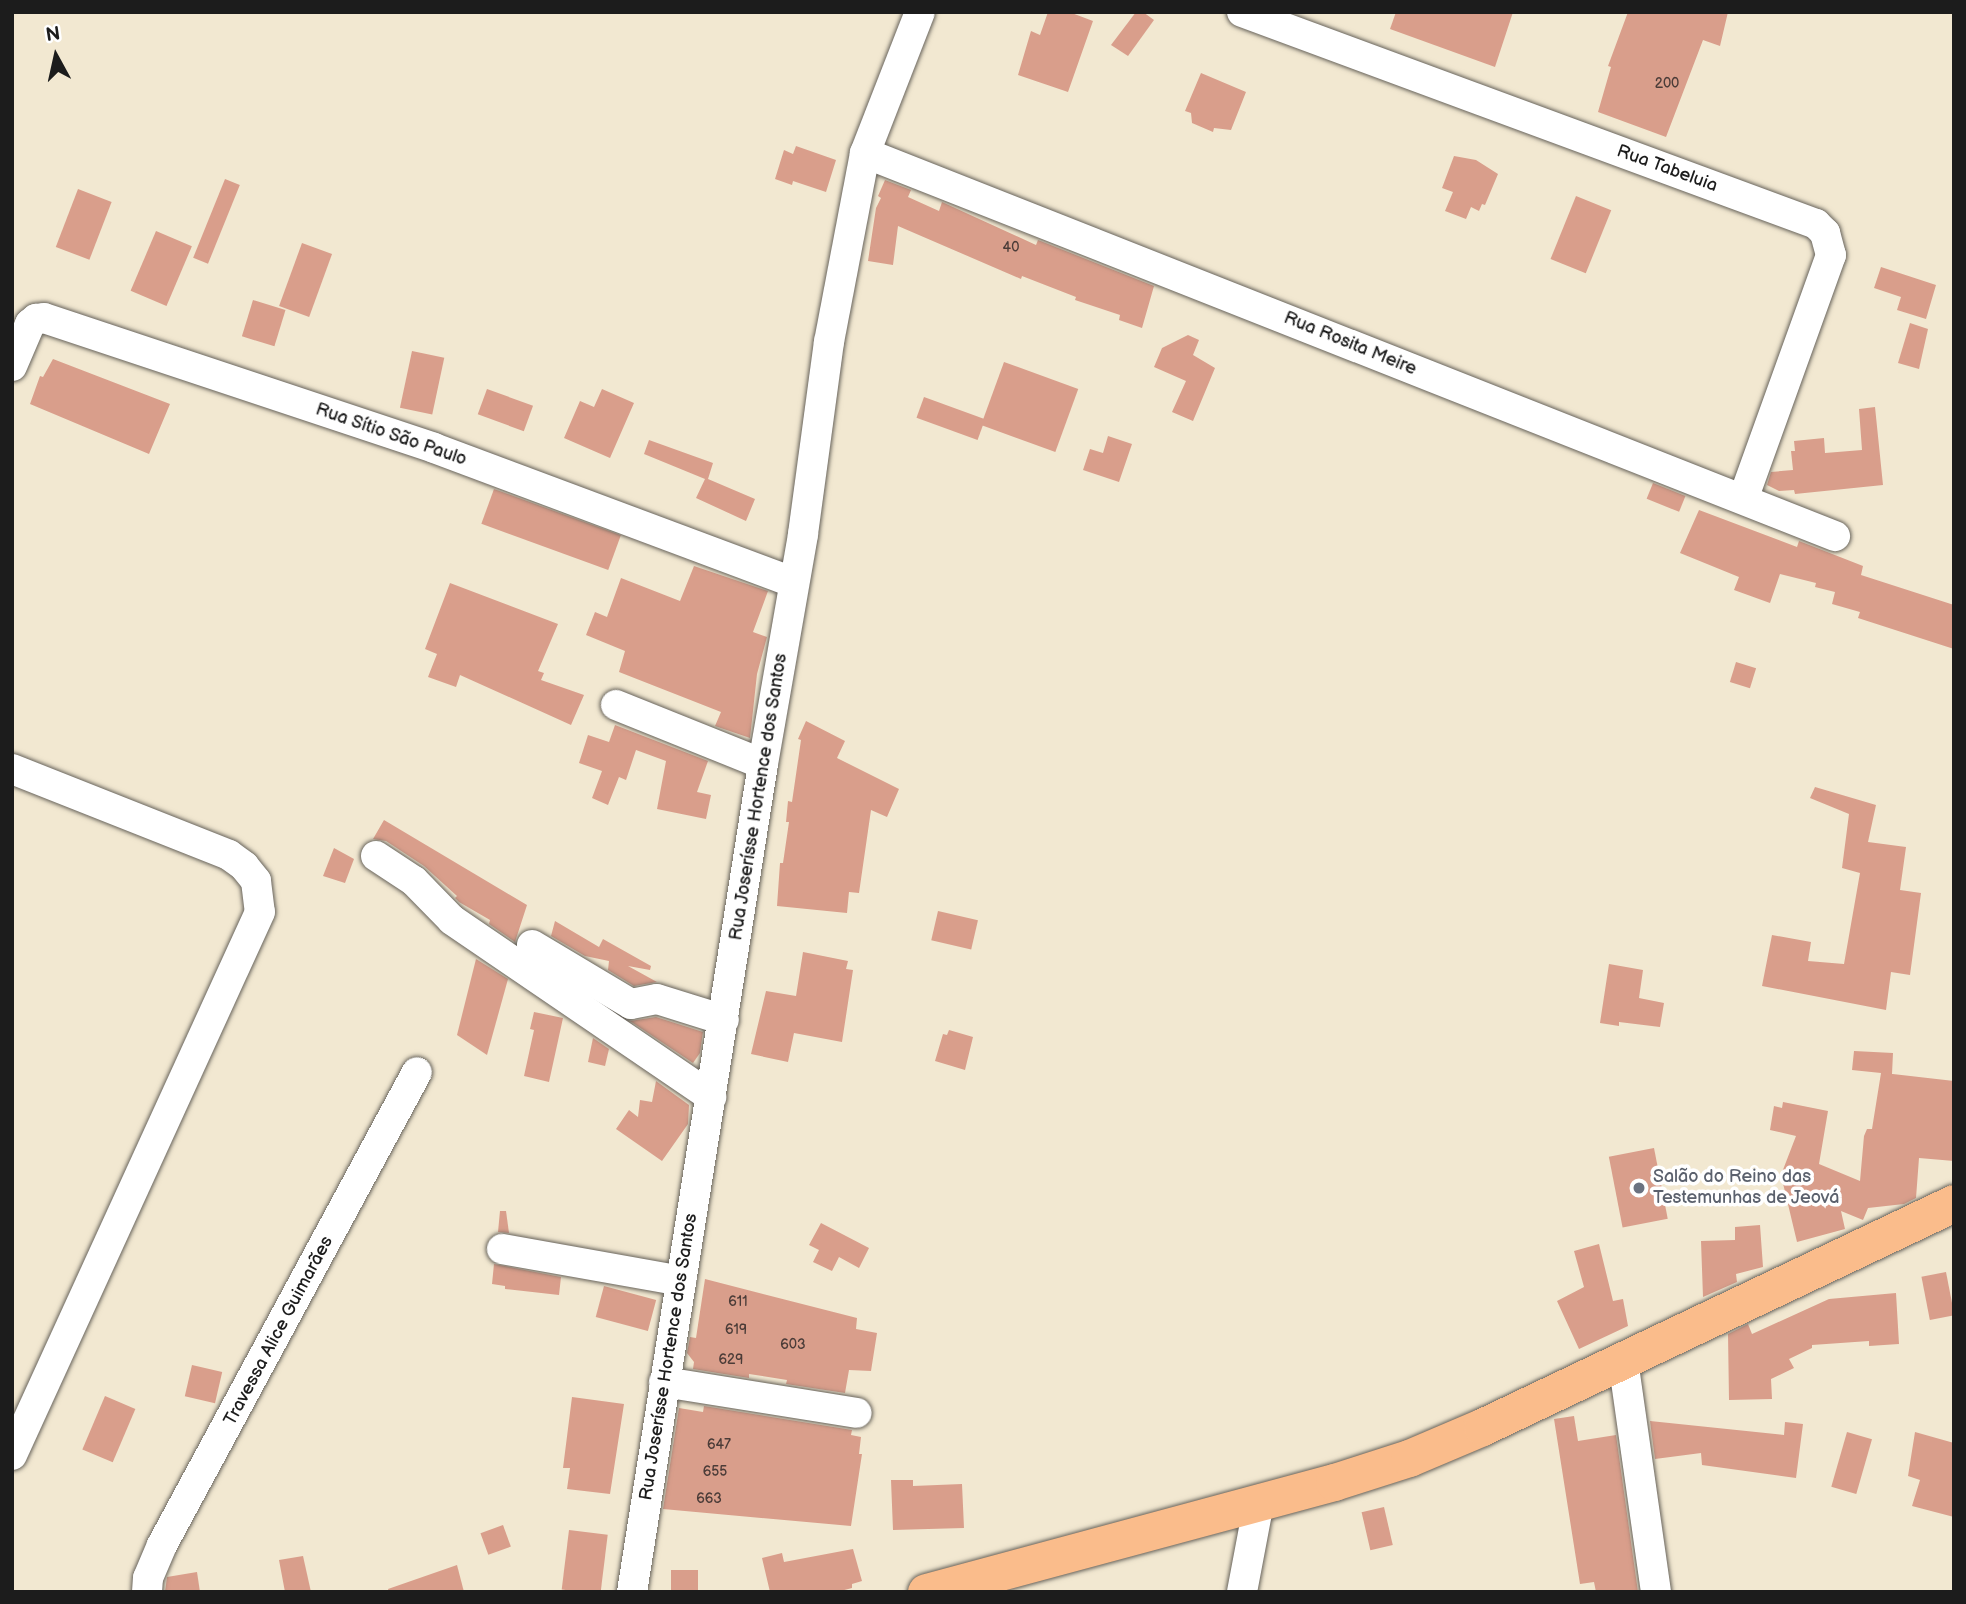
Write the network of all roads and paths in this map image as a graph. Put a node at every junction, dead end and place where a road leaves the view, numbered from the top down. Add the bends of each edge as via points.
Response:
1 (920, 12) edge
2 (1242, 12) edge
3 (865, 153) junction
4 (12, 366) edge
5 (1743, 499) junction
6 (1835, 536) dead end
7 (793, 582) junction
8 (617, 705) dead end
9 (763, 764) junction
10 (12, 769) edge
11 (376, 856) dead end
12 (532, 945) dead end
13 (724, 1020) junction
14 (417, 1072) dead end
15 (711, 1097) junction
16 (1954, 1203) edge
17 (502, 1248) dead end
18 (681, 1281) junction
19 (1623, 1360) junction
20 (664, 1381) junction
21 (857, 1413) dead end
22 (12, 1455) edge
23 (1259, 1502) junction
24 (147, 1592) edge
25 (632, 1592) edge
26 (926, 1592) edge
27 (1242, 1592) edge
28 (1656, 1592) edge

1 - 3 street, Rua Joserísse Hortence dos Santos
2 - 5 street, Rua Tabeluia via 1816,224 1825,233 1831,255
3 - 5 street, Rua Rosita Meire
3 - 7 street, Rua Joserísse Hortence dos Santos via 829,342
4 - 7 street, Rua Sítio São Paulo via 30,324 44,318 434,448
5 - 6 street, Rua Rosita Meire
7 - 9 street, Rua Joserísse Hortence dos Santos
8 - 9 street
9 - 13 street, Rua Joserísse Hortence dos Santos
10 - 22 street via 229,855 256,880 260,895 260,912
11 - 15 street via 414,881 452,920
12 - 13 street via 631,1004 657,999
13 - 15 street, Rua Joserísse Hortence dos Santos
14 - 24 street, Travessa Alice Guimarães via 162,1545
15 - 18 street, Rua Joserísse Hortence dos Santos
16 - 19 main road
17 - 18 street
18 - 20 street, Rua Joserísse Hortence dos Santos
19 - 23 main road via 1409,1458
19 - 28 street
20 - 21 street
20 - 25 street, Rua Joserísse Hortence dos Santos
23 - 26 main road
23 - 27 street

